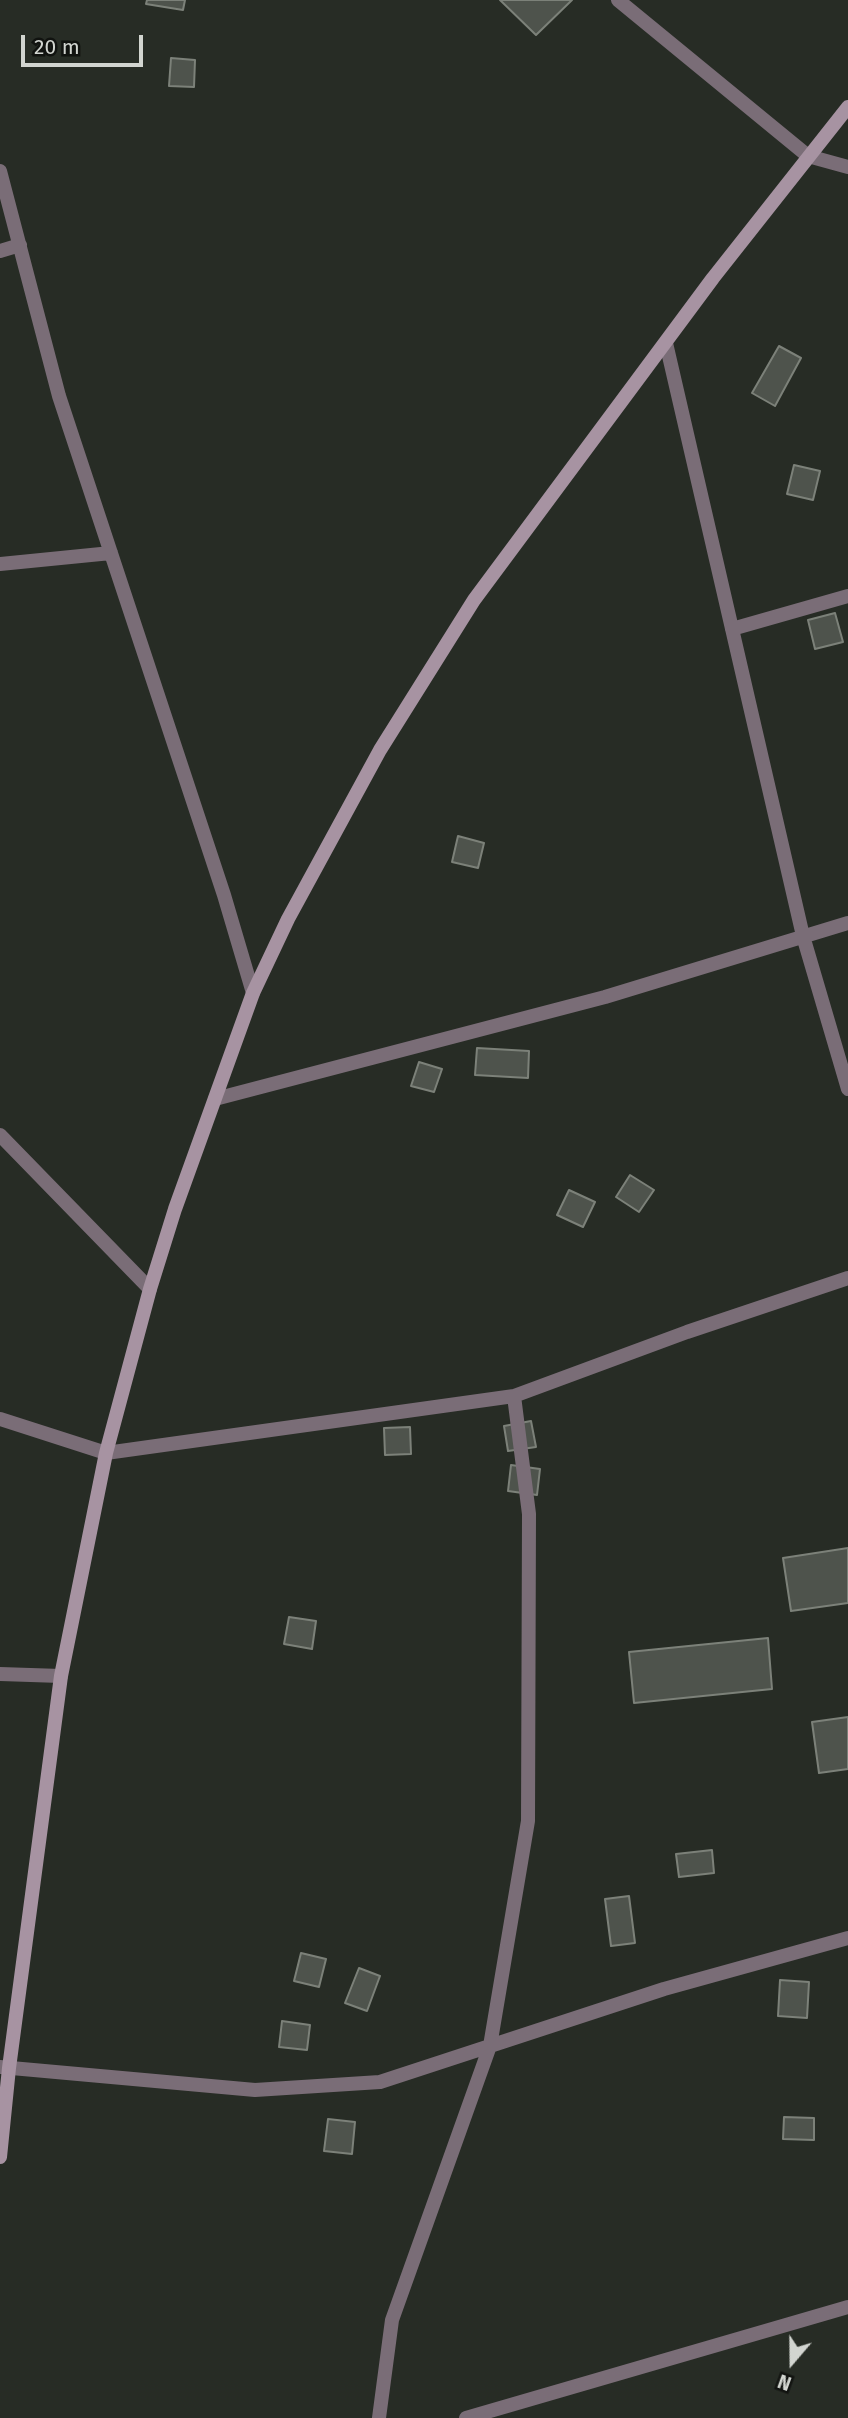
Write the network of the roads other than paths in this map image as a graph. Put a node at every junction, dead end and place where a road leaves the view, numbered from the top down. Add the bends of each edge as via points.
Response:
1 (618, 0) edge
2 (848, 107) edge
3 (808, 156) junction
4 (848, 167) edge
5 (0, 171) edge
6 (20, 245) junction
7 (0, 251) edge
8 (666, 343) junction
9 (111, 553) junction
10 (0, 564) edge
11 (848, 596) edge
12 (732, 629) junction
13 (848, 923) edge
14 (803, 936) junction
15 (253, 993) junction
16 (848, 1089) edge
17 (215, 1098) junction
18 (0, 1135) edge
19 (848, 1278) edge
20 (150, 1289) junction
21 (514, 1396) junction
22 (0, 1419) edge
23 (106, 1453) junction
24 (0, 1674) edge
25 (61, 1676) junction
26 (848, 1938) edge
27 (490, 2046) junction
28 (5, 2068) edge
29 (0, 2157) edge
30 (848, 2307) edge
31 (379, 2418) edge
32 (466, 2418) edge

1 - 3 street
2 - 3 main road
3 - 4 street
3 - 8 main road
5 - 6 street
6 - 7 street
6 - 9 street via 59,396
8 - 12 street
8 - 15 main road via 474,600 380,750
9 - 10 street
9 - 15 street
11 - 12 street
12 - 14 street
13 - 14 street
14 - 16 street
14 - 17 street via 605,997
15 - 17 main road
17 - 20 main road
18 - 20 street
19 - 21 street
20 - 23 main road
21 - 23 street
21 - 27 street via 529,1514 528,1821
22 - 23 street
23 - 25 main road
24 - 25 street
25 - 28 main road
26 - 27 street via 664,1989
27 - 28 street via 380,2082 255,2090
27 - 31 street via 391,2320
28 - 29 main road
30 - 32 street

